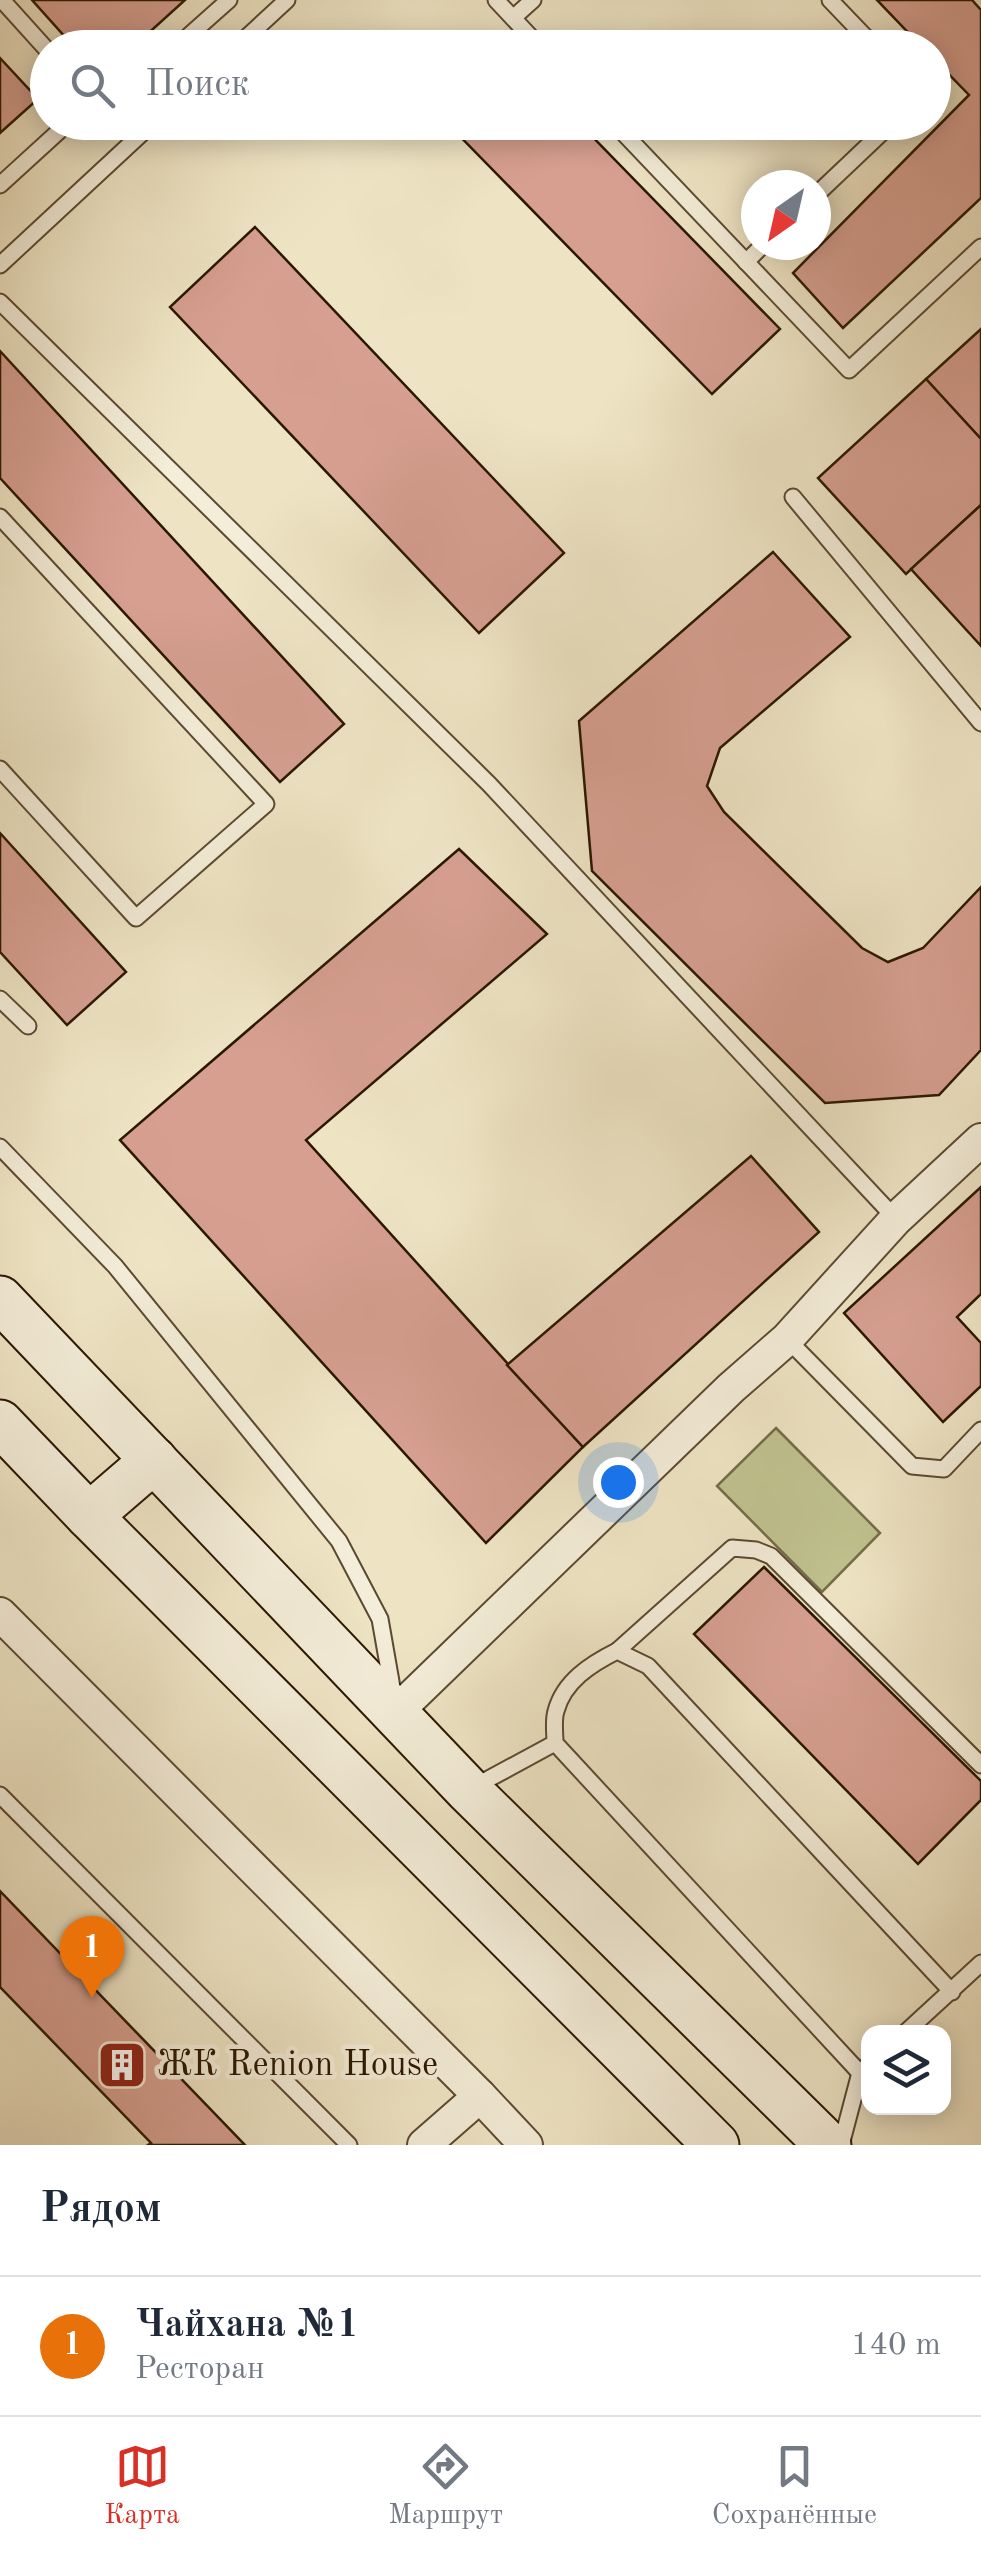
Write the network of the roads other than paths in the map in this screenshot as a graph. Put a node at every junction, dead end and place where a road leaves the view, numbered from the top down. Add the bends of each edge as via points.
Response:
1 (2, 0) edge
2 (229, 0) edge
3 (287, 0) edge
4 (496, 0) edge
5 (533, 0) edge
6 (830, 0) edge
7 (513, 18) junction
8 (195, 30) edge
9 (254, 30) edge
10 (524, 30) edge
11 (859, 30) edge
12 (30, 31) edge
13 (49, 140) edge
14 (134, 140) edge
15 (630, 140) edge
16 (874, 140) edge
17 (831, 181) edge
18 (0, 185) edge
19 (981, 247) edge
20 (746, 262) joint
21 (0, 264) edge
22 (0, 302) edge
23 (793, 497) dead end
24 (0, 517) edge
25 (981, 723) edge
26 (0, 769) edge
27 (0, 1000) edge
28 (28, 1026) dead end
29 (981, 1140) edge
30 (0, 1146) edge
31 (896, 1220) junction
32 (0, 1299) edge
33 (787, 1338) junction
34 (0, 1423) edge
35 (981, 1430) edge
36 (154, 1460) junction
37 (89, 1516) junction
38 (0, 1614) edge
39 (617, 1651) junction
40 (396, 1712) junction
41 (554, 1743) junction
42 (981, 1765) edge
43 (468, 1790) junction
44 (0, 1794) edge
45 (981, 1963) edge
46 (952, 1992) junction
47 (914, 2025) edge
48 (861, 2066) edge
49 (861, 2079) edge
50 (480, 2096) junction
51 (348, 2145) edge
52 (424, 2145) edge
53 (526, 2145) edge
54 (716, 2145) edge
55 (828, 2145) edge
56 (841, 2145) edge

1 - 12 lane
2 - 8 lane
3 - 9 lane
4 - 7 lane
5 - 7 lane
6 - 11 lane
7 - 10 lane
13 - 18 lane
14 - 21 lane
15 - 20 lane
16 - 17 lane
19 - 20 lane via 849,370
22 - 31 lane via 489,784
23 - 25 lane
24 - 26 lane via 266,804 136,918
27 - 28 lane
29 - 31 street
30 - 40 lane via 115,1266 340,1541 380,1618
31 - 33 street
32 - 36 main road
33 - 35 lane via 912,1466 944,1468
33 - 40 street
34 - 37 main road
36 - 37 main road
36 - 40 main road
37 - 54 main road
38 - 50 street
39 - 41 lane via 570,1684 556,1711
39 - 42 lane via 732,1548 756,1550 772,1556
39 - 46 lane via 648,1666
40 - 43 main road
41 - 43 lane
41 - 48 lane
43 - 55 main road
44 - 51 lane
45 - 46 lane
46 - 47 lane
49 - 56 lane
50 - 52 street
50 - 53 street

